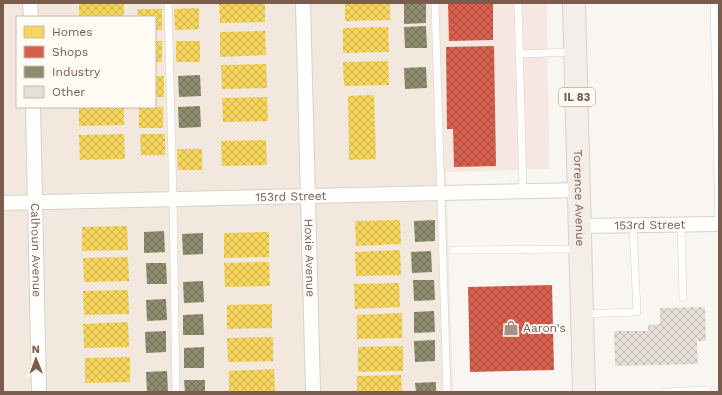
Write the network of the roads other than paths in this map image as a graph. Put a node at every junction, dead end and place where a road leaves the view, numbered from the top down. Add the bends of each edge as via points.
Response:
1 (30, 3) edge
2 (168, 3) edge
3 (303, 3) edge
4 (435, 3) edge
5 (518, 3) edge
6 (574, 3) edge
7 (714, 3) edge
8 (31, 16) edge
9 (576, 52) junction
10 (519, 54) junction
11 (33, 108) edge
12 (579, 190) junction
13 (523, 192) junction
14 (440, 194) junction
15 (308, 196) junction
16 (173, 199) junction
17 (3, 203) edge
18 (35, 203) junction
19 (681, 224) junction
20 (719, 224) edge
21 (580, 226) junction
22 (633, 226) junction
23 (719, 231) edge
24 (581, 248) junction
25 (453, 250) dead end
26 (683, 298) dead end
27 (582, 314) junction
28 (707, 390) dead end
29 (39, 392) edge
30 (176, 392) edge
31 (313, 392) edge
32 (447, 392) edge
33 (584, 392) edge
34 (666, 392) edge

1 - 8 street
2 - 16 lane
3 - 15 street, Hoxie Avenue
4 - 14 lane
5 - 10 lane
6 - 9 main road, Torrence Avenue / IL 83
7 - 20 lane
9 - 10 lane
9 - 12 main road, Torrence Avenue / IL 83
10 - 13 lane
11 - 18 street, Calhoun Avenue
12 - 13 street, 153rd Street
12 - 21 main road, Torrence Avenue / IL 83
13 - 14 street, 153rd Street
14 - 15 street, 153rd Street
14 - 32 lane
15 - 16 street, 153rd Street
15 - 31 street, Hoxie Avenue
16 - 18 street, 153rd Street
16 - 30 lane
17 - 18 street, 153rd Street
18 - 29 street, Calhoun Avenue
19 - 20 street, 153rd Street
19 - 22 street, 153rd Street
19 - 26 lane
20 - 23 lane
21 - 22 street, 153rd Street
21 - 24 main road, Torrence Avenue / IL 83
22 - 27 lane via 637,312
24 - 25 lane
24 - 27 main road, Torrence Avenue / IL 83
27 - 33 main road, Torrence Avenue / IL 83
28 - 34 lane

